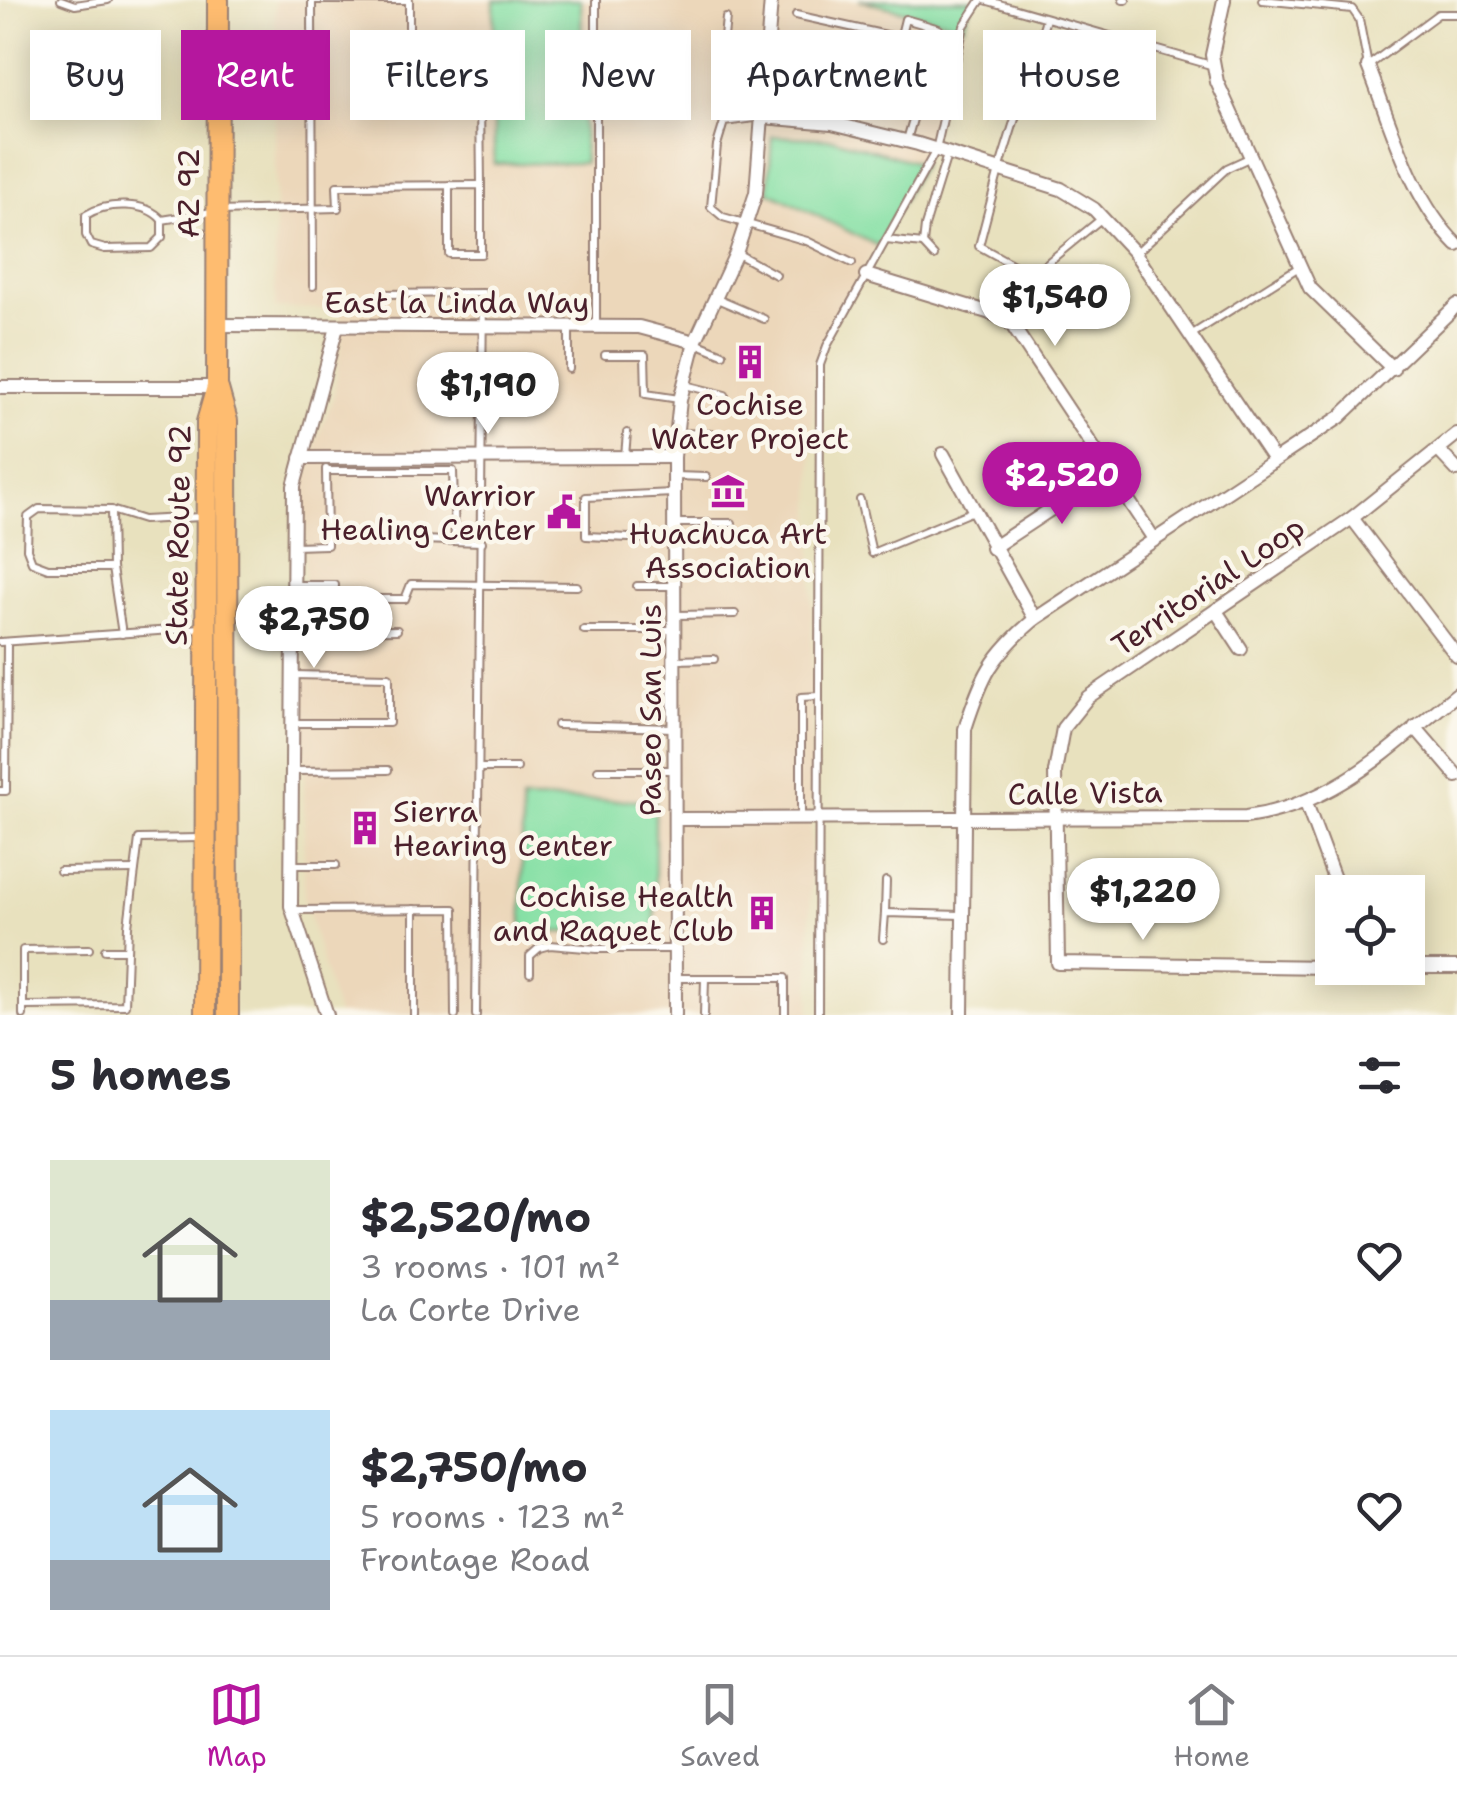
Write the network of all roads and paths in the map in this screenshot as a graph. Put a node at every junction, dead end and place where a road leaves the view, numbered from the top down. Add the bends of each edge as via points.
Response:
1 (61, 0) edge
2 (108, 0) edge
3 (218, 0) edge
4 (596, 0) edge
5 (772, 0) edge
6 (983, 0) edge
7 (1224, 0) edge
8 (1262, 0) edge
9 (1457, 14) edge
10 (796, 15) dead end
11 (726, 18) dead end
12 (1046, 20) junction
13 (410, 30) edge
14 (725, 30) edge
15 (770, 30) edge
16 (864, 30) edge
17 (902, 30) edge
18 (939, 30) edge
19 (1214, 66) junction
20 (1368, 66) junction
21 (480, 120) edge
22 (740, 120) edge
23 (763, 120) edge
24 (798, 120) edge
25 (913, 120) edge
26 (906, 141) junction
27 (942, 152) junction
28 (1251, 157) junction
29 (999, 170) junction
30 (449, 185) junction
31 (482, 185) junction
32 (312, 209) junction
33 (218, 210) junction
34 (1102, 218) junction
35 (162, 220) junction
36 (746, 222) junction
37 (886, 240) junction
38 (922, 244) junction
39 (1457, 245) edge
40 (736, 254) junction
41 (1135, 254) junction
42 (934, 256) dead end
43 (852, 262) dead end
44 (1300, 266) junction
45 (1041, 268) dead end
46 (866, 275) junction
47 (776, 276) dead end
48 (313, 286) dead end
49 (381, 294) dead end
50 (716, 299) junction
51 (1457, 305) edge
52 (994, 314) junction
53 (764, 319) dead end
54 (218, 325) junction
55 (569, 327) junction
56 (596, 327) junction
57 (337, 328) junction
58 (483, 328) junction
59 (1190, 336) junction
60 (695, 342) junction
61 (723, 354) dead end
62 (606, 355) dead end
63 (569, 369) dead end
64 (1393, 369) junction
65 (684, 384) junction
66 (0, 387) edge
67 (217, 387) junction
68 (725, 394) dead end
69 (680, 400) junction
70 (677, 432) junction
71 (627, 433) dead end
72 (713, 434) dead end
73 (1457, 434) edge
74 (1439, 451) junction
75 (943, 454) dead end
76 (302, 458) junction
77 (483, 458) junction
78 (625, 458) junction
79 (674, 458) junction
80 (1274, 460) junction
81 (326, 465) junction
82 (1457, 470) edge
83 (1108, 471) junction
84 (674, 476) junction
85 (706, 477) dead end
86 (674, 493) junction
87 (860, 500) dead end
88 (111, 510) junction
89 (973, 511) junction
90 (207, 517) junction
91 (1352, 518) junction
92 (674, 522) junction
93 (732, 523) dead end
94 (1154, 539) junction
95 (420, 540) dead end
96 (674, 540) junction
97 (455, 541) junction
98 (482, 542) junction
99 (293, 546) junction
100 (992, 548) junction
101 (112, 568) junction
102 (674, 568) junction
103 (727, 568) dead end
104 (293, 585) junction
105 (482, 586) junction
106 (577, 586) dead end
107 (637, 586) dead end
108 (674, 586) junction
109 (1216, 611) junction
110 (734, 614) dead end
111 (675, 615) junction
112 (1034, 619) junction
113 (217, 627) junction
114 (397, 630) dead end
115 (584, 630) dead end
116 (675, 630) junction
117 (293, 632) junction
118 (122, 634) junction
119 (4, 642) edge
120 (1241, 649) dead end
121 (1457, 656) edge
122 (714, 659) dead end
123 (675, 660) junction
124 (292, 675) junction
125 (3, 678) edge
126 (1457, 694) edge
127 (819, 696) junction
128 (3, 719) edge
129 (292, 723) junction
130 (556, 725) dead end
131 (675, 728) junction
132 (1415, 728) junction
133 (479, 768) junction
134 (517, 768) dead end
135 (388, 770) dead end
136 (598, 770) dead end
137 (675, 770) junction
138 (292, 771) junction
139 (1457, 776) edge
140 (0, 791) edge
141 (1306, 803) junction
142 (1054, 818) junction
143 (676, 819) junction
144 (800, 819) junction
145 (820, 819) junction
146 (962, 820) junction
147 (206, 838) junction
148 (336, 865) dead end
149 (291, 866) junction
150 (135, 870) junction
151 (60, 871) dead end
152 (1332, 875) edge
153 (886, 881) dead end
154 (414, 909) junction
155 (293, 910) junction
156 (884, 913) junction
157 (962, 915) junction
158 (883, 940) dead end
159 (88, 949) dead end
160 (675, 949) junction
161 (106, 950) dead end
162 (128, 950) junction
163 (1315, 967) edge
164 (1425, 967) edge
165 (1457, 967) edge
166 (530, 973) dead end
167 (675, 978) junction
168 (705, 978) junction
169 (23, 1010) edge
170 (205, 1015) edge
171 (228, 1015) edge
172 (326, 1015) edge
173 (414, 1015) edge
174 (455, 1015) edge
175 (476, 1015) edge
176 (675, 1015) edge
177 (704, 1015) edge
178 (785, 1015) edge
179 (818, 1015) edge
180 (962, 1015) edge

1 - 2 lane
3 - 33 main road, AZ 92 / AZ 92
4 - 56 lane
5 - 15 street, Paseo San Luis
6 - 12 lane
6 - 27 lane via 964,26
7 - 19 street
8 - 20 lane via 1352,9 1360,18
9 - 20 lane via 1438,14
10 - 16 lane
11 - 14 lane
12 - 19 lane
12 - 29 lane
13 - 32 lane via 410,0 312,0
17 - 18 lane via 905,19
19 - 28 street
20 - 39 street via 1418,193
21 - 31 lane
22 - 36 lane via 724,122 711,207
23 - 36 street, Paseo San Luis via 756,193
24 - 26 street
25 - 26 lane
26 - 27 street
27 - 29 street
27 - 37 lane
27 - 38 lane
28 - 41 lane via 1227,168
28 - 44 street
29 - 34 street via 1060,190
29 - 52 lane via 979,246 1017,267
30 - 31 lane
30 - 31 lane via 449,254 482,254
30 - 32 lane via 337,186 338,208
32 - 33 lane
32 - 48 lane
33 - 35 lane
33 - 54 main road, AZ 92 / AZ 92
34 - 41 street
34 - 45 lane
35 - 35 lane via 144,206 95,209 86,215 86,235 105,250 151,248 162,238
36 - 40 street, Paseo San Luis
36 - 43 lane
37 - 38 lane
37 - 46 lane
38 - 42 lane
40 - 47 lane
40 - 50 street, Paseo San Luis
41 - 59 street
44 - 59 lane
44 - 64 street via 1310,288
46 - 52 street
46 - 127 lane via 827,346 818,382
49 - 58 lane via 483,294
50 - 53 lane
50 - 60 street, Paseo San Luis
51 - 64 street
52 - 83 street via 1010,322 1028,346
54 - 57 street, East la Linda Way
54 - 67 main road, AZ 92 / AZ 92
55 - 56 street, East la Linda Way
55 - 58 street, East la Linda Way
55 - 63 lane
56 - 60 street, East la Linda Way via 639,327
57 - 58 street, East la Linda Way
57 - 76 street
58 - 77 lane
59 - 80 street
60 - 61 lane
60 - 65 street, Paseo San Luis
62 - 69 lane via 645,355 646,394
64 - 80 street via 1340,417
65 - 68 lane
65 - 69 street, Paseo San Luis
66 - 67 street
67 - 90 main road, State Route 92 / AZ 92 via 206,422
67 - 113 main road, State Route 92 / AZ 92 via 227,422
69 - 70 street, Paseo San Luis
70 - 72 lane
70 - 79 street, Paseo San Luis
71 - 78 lane
73 - 74 street, Territorial Loop
74 - 82 street
74 - 91 street, Territorial Loop
75 - 89 street
76 - 81 street
76 - 99 street via 294,486
77 - 78 street
77 - 81 street
77 - 98 lane
78 - 79 street
79 - 84 street, Paseo San Luis
80 - 94 street
81 - 97 lane via 453,470
81 - 99 lane via 327,544
83 - 94 street
83 - 100 street
84 - 85 lane
84 - 86 street, Paseo San Luis
86 - 92 street, Paseo San Luis
86 - 96 lane via 586,496 586,536
87 - 89 lane via 872,553
88 - 90 lane via 143,520
88 - 101 lane
88 - 101 lane via 39,508 28,518 27,549 32,562 48,568
89 - 100 street
90 - 113 main road, State Route 92 / AZ 92
91 - 109 street, Territorial Loop
91 - 121 street
92 - 93 lane
92 - 96 street, Paseo San Luis
94 - 112 street
95 - 97 lane
96 - 102 street, Paseo San Luis
97 - 98 lane
98 - 105 lane
99 - 104 street
100 - 112 street
101 - 118 lane
102 - 103 lane
102 - 108 street, Paseo San Luis
104 - 105 lane via 335,584 334,599 405,600 411,584
104 - 117 street
105 - 106 lane
105 - 133 lane
107 - 108 lane
108 - 111 street, Paseo San Luis
109 - 120 street
109 - 142 street, Territorial Loop via 1088,696 1063,728
110 - 111 lane
111 - 116 street, Paseo San Luis
112 - 146 street via 1004,645 979,686 965,729
113 - 118 lane
113 - 147 main road, State Route 92 / AZ 92
113 - 171 main road, State Route 92 / AZ 92
114 - 117 lane
115 - 116 lane
116 - 123 street, Paseo San Luis
117 - 124 street
118 - 119 lane
119 - 125 lane
122 - 123 lane
123 - 131 street, Paseo San Luis
124 - 129 street
124 - 129 lane via 389,676 390,722
125 - 128 lane
126 - 132 street, Calle Vista
127 - 144 lane via 800,696
127 - 145 lane
128 - 140 lane via 6,791
129 - 138 street
130 - 131 lane
131 - 137 street, Paseo San Luis
132 - 139 street
132 - 141 street, Calle Vista via 1346,782
133 - 134 lane
133 - 175 lane
135 - 138 lane
136 - 137 lane
137 - 143 street, Paseo San Luis
138 - 149 street
141 - 142 street, Calle Vista via 1246,816
141 - 152 street
142 - 146 street, Calle Vista
142 - 163 street, Territorial Loop via 1058,963
143 - 144 street, Calle Vista
143 - 160 street, Paseo San Luis
144 - 145 street, Calle Vista
145 - 146 street, Calle Vista
145 - 179 lane
146 - 157 street
147 - 150 lane via 139,839
147 - 170 main road, State Route 92 / AZ 92
148 - 149 lane
149 - 155 street
150 - 151 lane
150 - 162 lane
153 - 156 lane
154 - 155 lane
154 - 173 lane
154 - 174 lane via 454,909
155 - 172 street
156 - 157 lane
156 - 158 lane
157 - 180 street
159 - 169 lane via 24,950
160 - 166 lane via 550,944 530,956
160 - 167 street, Paseo San Luis
161 - 162 lane
162 - 169 lane via 126,1006
164 - 165 street
167 - 168 lane
167 - 176 street, Paseo San Luis
168 - 177 lane
168 - 178 lane via 785,978

